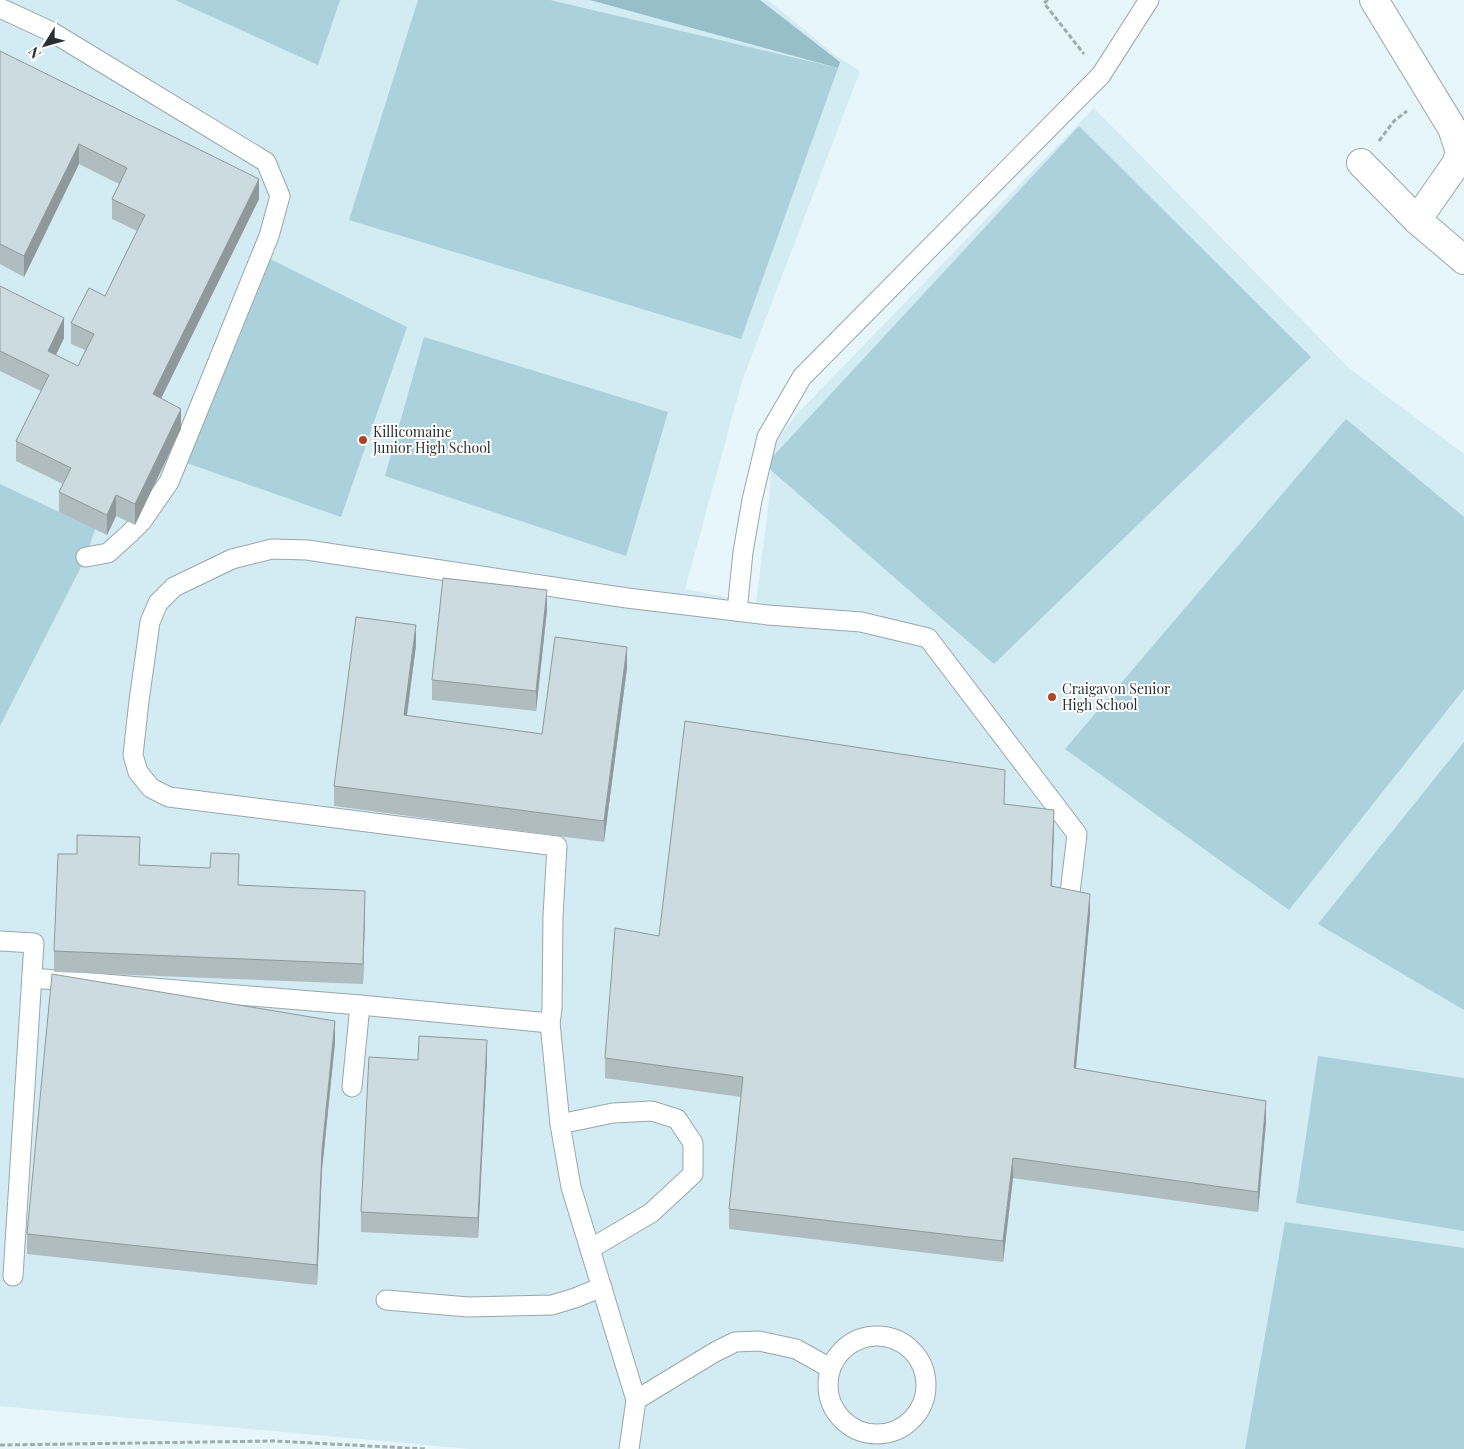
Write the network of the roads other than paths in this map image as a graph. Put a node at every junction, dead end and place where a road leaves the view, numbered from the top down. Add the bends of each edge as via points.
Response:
1 (1149, 0) edge
2 (1374, 0) edge
3 (0, 8) edge
4 (1361, 163) road end
5 (1417, 220) junction
6 (1464, 260) edge
7 (86, 557) dead end
8 (737, 611) junction
9 (1070, 893) edge
10 (0, 941) edge
11 (32, 978) junction
12 (360, 1005) junction
13 (550, 1023) junction
14 (352, 1087) dead end
15 (560, 1124) junction
16 (590, 1249) junction
17 (13, 1276) dead end
18 (602, 1286) junction
19 (386, 1300) dead end
20 (830, 1368) junction
21 (636, 1400) junction
22 (628, 1449) edge

1 - 8 lane via 1101,75 802,377 767,437 742,552
2 - 5 street via 1452,128 1460,152 1456,164
3 - 7 lane via 52,32 266,162 280,196 269,236 169,482 142,521 108,553
4 - 5 street
5 - 6 street
8 - 9 lane via 860,622 928,638 1077,834
8 - 13 lane via 627,598 308,550 272,549 232,559 203,571 174,586 158,603 150,622 133,755 138,772 151,788 170,797 557,846
10 - 11 lane via 34,943
11 - 12 lane
11 - 17 lane
12 - 13 lane
12 - 14 lane
13 - 15 lane
15 - 16 lane via 571,1187
15 - 16 lane via 614,1113 652,1111 677,1119 693,1142 693,1174 651,1213
16 - 18 lane
18 - 19 lane via 576,1298 543,1306 468,1307
18 - 21 lane
20 - 20 lane via 829,1400 837,1415 864,1433 881,1435 897,1430 911,1422 921,1408 926,1393 926,1376 910,1348 897,1339 865,1336 838,1353
20 - 21 lane via 796,1349 759,1341 735,1342
21 - 22 lane

